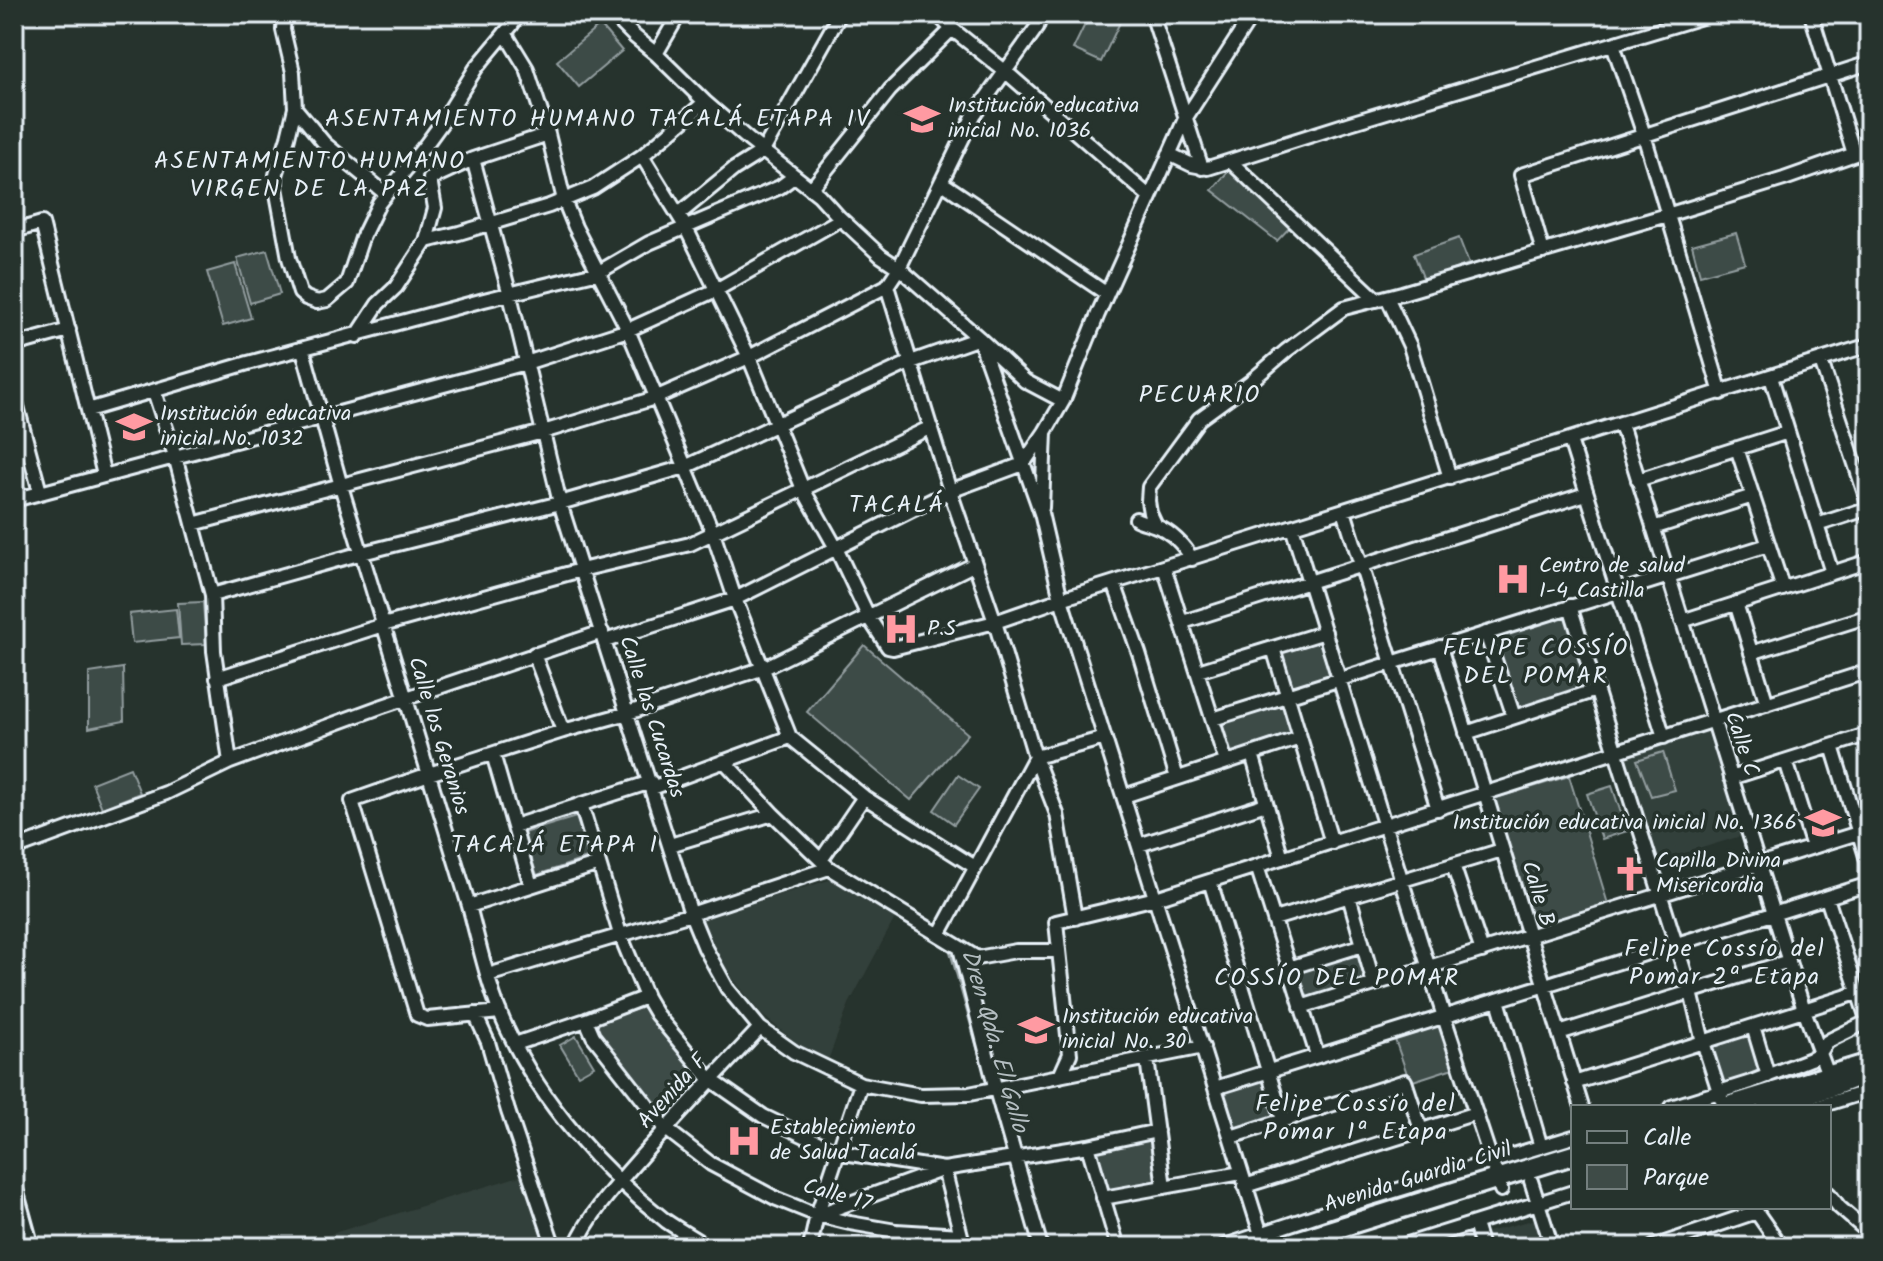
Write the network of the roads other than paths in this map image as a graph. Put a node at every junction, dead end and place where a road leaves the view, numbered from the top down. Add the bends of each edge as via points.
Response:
1 (284, 14) edge
2 (519, 14) edge
3 (612, 14) edge
4 (679, 14) edge
5 (840, 14) edge
6 (937, 14) edge
7 (1041, 14) edge
8 (1152, 14) edge
9 (1254, 14) edge
10 (1712, 14) edge
11 (1811, 14) edge
12 (952, 29) junction
13 (505, 33) junction
14 (1613, 44) junction
15 (656, 54) junction
16 (1869, 63) edge
17 (1006, 72) junction
18 (1831, 75) junction
19 (705, 102) junction
20 (295, 108) junction
21 (1185, 119) junction
22 (548, 134) junction
23 (1644, 135) junction
24 (1869, 149) edge
25 (763, 151) junction
26 (1169, 154) junction
27 (1854, 154) junction
28 (642, 156) junction
29 (473, 159) junction
30 (1230, 161) junction
31 (1202, 168) junction
32 (795, 176) junction
33 (941, 182) junction
34 (811, 189) junction
35 (386, 194) junction
36 (1150, 197) junction
37 (564, 200) junction
38 (1667, 215) junction
39 (841, 219) junction
40 (682, 220) junction
41 (492, 224) junction
42 (14, 231) edge
43 (426, 241) junction
44 (1543, 252) junction
45 (899, 268) junction
46 (599, 272) junction
47 (887, 286) junction
48 (716, 290) junction
49 (1107, 294) junction
50 (510, 295) junction
51 (1382, 298) junction
52 (69, 330) junction
53 (628, 330) junction
54 (357, 336) junction
55 (979, 338) junction
56 (14, 345) edge
57 (1869, 345) edge
58 (303, 350) junction
59 (749, 357) junction
60 (1821, 361) junction
61 (911, 362) junction
62 (526, 363) junction
63 (1771, 377) junction
64 (154, 391) junction
65 (1721, 393) junction
66 (14, 395) edge
67 (655, 398) junction
68 (1063, 401) junction
69 (88, 410) junction
70 (322, 417) junction
71 (1621, 424) junction
72 (777, 425) junction
73 (931, 427) junction
74 (543, 432) junction
75 (1045, 432) junction
76 (1788, 432) junction
77 (1570, 440) junction
78 (1737, 448) junction
79 (175, 456) junction
80 (1023, 464) junction
81 (685, 467) junction
82 (104, 475) junction
83 (1450, 478) junction
84 (1638, 480) junction
85 (341, 486) junction
86 (803, 489) junction
87 (950, 491) junction
88 (40, 492) junction
89 (1586, 494) junction
90 (1753, 496) junction
91 (14, 500) edge
92 (560, 503) junction
93 (1869, 507) edge
94 (1344, 511) junction
95 (1041, 513) junction
96 (1136, 519) dead end
97 (193, 524) junction
98 (1817, 525) junction
99 (1156, 526) junction
100 (1292, 527) junction
101 (1653, 528) junction
102 (713, 533) junction
103 (1768, 545) junction
104 (836, 548) junction
105 (362, 553) junction
106 (1192, 559) junction
107 (1869, 561) edge
108 (975, 564) junction
109 (1362, 565) junction
110 (1164, 567) junction
111 (581, 570) junction
112 (1832, 573) junction
113 (1668, 577) junction
114 (1309, 581) junction
115 (1114, 583) junction
116 (1783, 589) junction
117 (1617, 592) junction
118 (212, 595) junction
119 (735, 599) junction
120 (1061, 599) junction
121 (1736, 603) junction
122 (1570, 606) junction
123 (1869, 616) edge
124 (869, 618) junction
125 (1682, 621) junction
126 (995, 622) junction
127 (1183, 622) junction
128 (383, 625) junction
129 (1325, 632) junction
130 (1486, 633) junction
131 (604, 636) junction
132 (1440, 647) junction
133 (1273, 648) junction
134 (1751, 653) junction
135 (534, 654) junction
136 (1391, 663) junction
137 (764, 668) junction
138 (1198, 671) junction
139 (1866, 672) edge
140 (217, 678) junction
141 (1340, 679) junction
142 (1596, 690) junction
143 (1869, 690) edge
144 (1288, 697) junction
145 (407, 699) junction
146 (1767, 704) junction
147 (628, 713) junction
148 (1514, 717) junction
149 (1213, 719) junction
150 (1713, 721) junction
151 (563, 731) junction
152 (1466, 733) junction
153 (1869, 734) edge
154 (790, 737) junction
155 (1664, 737) junction
156 (1105, 738) junction
157 (1300, 738) junction
158 (1832, 746) junction
159 (1615, 752) junction
160 (493, 754) junction
161 (1252, 754) junction
162 (1035, 757) junction
163 (724, 761) junction
164 (1786, 761) junction
165 (230, 762) junction
166 (1226, 762) junction
167 (429, 774) junction
168 (1177, 778) junction
169 (1731, 778) junction
170 (651, 785) junction
171 (1485, 794) junction
172 (1124, 796) junction
173 (864, 797) junction
174 (581, 804) junction
175 (1266, 804) junction
176 (1438, 809) junction
177 (773, 814) junction
178 (1386, 825) junction
179 (514, 826) junction
180 (1858, 833) junction
181 (1332, 843) junction
182 (670, 845) junction
183 (1139, 845) junction
184 (1813, 847) junction
185 (14, 849) edge
186 (1502, 850) junction
187 (1282, 858) junction
188 (599, 864) junction
189 (825, 864) junction
190 (1758, 864) junction
191 (1453, 865) junction
192 (1257, 866) junction
193 (1869, 866) edge
194 (975, 867) junction
195 (1402, 880) junction
196 (1210, 881) junction
197 (1869, 884) edge
198 (531, 886) junction
199 (1661, 895) junction
200 (1349, 896) junction
201 (1156, 898) junction
202 (1827, 898) junction
203 (469, 906) junction
204 (691, 914) junction
205 (1774, 914) junction
206 (1075, 918) junction
207 (1274, 919) junction
208 (620, 934) junction
209 (939, 935) junction
210 (1529, 936) junction
211 (1363, 945) junction
212 (1676, 945) junction
213 (960, 948) junction
214 (1059, 951) junction
215 (1482, 951) junction
216 (1789, 961) junction
217 (1429, 967) junction
218 (1289, 968) junction
219 (488, 975) junction
220 (1374, 984) junction
221 (1544, 986) junction
222 (1691, 992) junction
223 (1857, 993) junction
224 (646, 997) junction
225 (1498, 1000) junction
226 (1301, 1007) junction
227 (1804, 1010) junction
228 (500, 1012) junction
229 (475, 1014) junction
230 (1444, 1017) junction
231 (586, 1020) junction
232 (1868, 1021) edge
233 (1753, 1026) junction
234 (760, 1028) junction
235 (1559, 1033) junction
236 (1703, 1042) junction
237 (515, 1044) junction
238 (1203, 1047) junction
239 (1820, 1053) junction
240 (1317, 1055) junction
241 (1147, 1059) junction
242 (1869, 1063) edge
243 (1267, 1071) junction
244 (1869, 1071) edge
245 (1828, 1075) junction
246 (1060, 1076) junction
247 (1768, 1076) junction
248 (710, 1079) junction
249 (1574, 1083) junction
250 (861, 1084) junction
251 (1215, 1088) junction
252 (996, 1090) junction
253 (1869, 1091) edge
254 (1723, 1102) edge
255 (1581, 1105) edge
256 (1692, 1105) edge
257 (1774, 1105) edge
258 (1824, 1105) edge
259 (1476, 1113) junction
260 (1283, 1120) junction
261 (666, 1129) junction
262 (1421, 1130) junction
263 (1157, 1131) junction
264 (1231, 1137) junction
265 (1571, 1138) edge
266 (1088, 1146) junction
267 (1541, 1147) junction
268 (838, 1152) junction
269 (1571, 1156) edge
270 (1015, 1157) junction
271 (944, 1169) junction
272 (1571, 1169) edge
273 (1497, 1177) junction
274 (1243, 1179) junction
275 (1531, 1181) junction
276 (619, 1183) junction
277 (1164, 1187) junction
278 (15, 1190) edge
279 (1571, 1193) edge
280 (1831, 1197) edge
281 (1103, 1198) junction
282 (1538, 1204) junction
283 (1755, 1210) edge
284 (817, 1215) junction
285 (1475, 1224) junction
286 (1869, 1233) edge
287 (963, 1241) edge
288 (1263, 1241) edge
289 (32, 1247) edge
290 (554, 1247) edge
291 (575, 1247) edge
292 (583, 1247) edge
293 (707, 1247) edge
294 (810, 1247) edge
295 (1041, 1247) edge
296 (1118, 1247) edge
297 (1222, 1247) edge
298 (1277, 1247) edge
299 (1318, 1247) edge
300 (1398, 1247) edge
301 (1482, 1247) edge
302 (1552, 1247) edge
303 (1653, 1247) edge
304 (1781, 1247) edge

1 - 20 street
2 - 13 street
3 - 15 street
4 - 15 street
5 - 25 street
6 - 12 street
7 - 17 street
8 - 21 street
9 - 21 street
10 - 14 street
11 - 18 street
12 - 17 street
12 - 34 street via 890,90
13 - 22 street via 527,69
13 - 35 street
14 - 23 street
14 - 30 street
15 - 19 street
16 - 18 street
17 - 33 street via 974,115
17 - 36 street
18 - 23 street
18 - 27 street
19 - 25 street
19 - 28 street
20 - 35 street via 325,144
20 - 35 street via 276,188 289,258 306,298 327,300 347,283 362,238
21 - 26 street
21 - 31 street
22 - 29 street
22 - 37 street
23 - 38 street
23 - 44 street via 1521,175
24 - 27 street
25 - 32 street
25 - 40 street via 734,169
26 - 31 street
26 - 36 street
27 - 38 street
28 - 37 street
28 - 40 street
29 - 41 street, Calle las Cucardas
29 - 43 street via 430,179 435,208
30 - 31 street
30 - 51 street
32 - 34 street
32 - 40 street via 780,187
33 - 45 street
33 - 49 street
34 - 39 street
36 - 49 street
37 - 41 street
37 - 46 street
38 - 44 street
38 - 65 street
39 - 45 street
39 - 48 street
40 - 46 street
40 - 48 street
41 - 43 street
41 - 50 street, Calle las Cucardas
42 - 52 street via 42,223
43 - 54 street
44 - 51 street
45 - 47 street
45 - 55 street
46 - 50 street
46 - 53 street
47 - 59 street
47 - 61 street
48 - 53 street
48 - 59 street
49 - 68 street
50 - 54 street
50 - 62 street, Calle las Cucardas
51 - 83 street via 1410,346
51 - 99 street via 1344,308 1199,419 1149,487
52 - 56 street
52 - 69 street
53 - 62 street
53 - 67 street
54 - 58 street
55 - 61 street
55 - 68 street via 1025,381
55 - 80 street
57 - 60 street
58 - 64 street
58 - 70 street, Calle los Geranios
59 - 67 street
59 - 72 street
60 - 63 street
60 - 93 street
61 - 72 street
61 - 73 street
62 - 70 street
62 - 74 street, Calle las Cucardas
63 - 65 street
63 - 76 street
64 - 69 street
64 - 79 street
65 - 71 street
66 - 88 street
67 - 74 street
67 - 81 street
68 - 75 street
69 - 82 street
70 - 79 street
70 - 85 street, Calle los Geranios
71 - 77 street
71 - 84 street, Calle C
72 - 81 street
72 - 86 street
73 - 86 street
73 - 87 street
74 - 85 street
74 - 92 street, Calle las Cucardas
75 - 80 street
75 - 95 street
76 - 78 street
76 - 98 street
77 - 83 street
77 - 89 street
78 - 84 street
78 - 90 street
79 - 82 street
79 - 97 street
80 - 87 street
80 - 95 street
81 - 92 street
81 - 102 street
82 - 88 street
83 - 94 street
84 - 101 street, Calle C
85 - 97 street
85 - 105 street, Calle los Geranios
86 - 102 street
86 - 104 street
87 - 104 street
87 - 108 street
88 - 91 street
89 - 109 street
89 - 117 street
90 - 101 street
90 - 103 street
92 - 105 street
92 - 111 street, Calle las Cucardas
93 - 98 street
94 - 100 street
94 - 109 street
95 - 120 street
96 - 99 street
97 - 118 street
98 - 112 street
99 - 106 street via 1184,546
100 - 106 street
100 - 114 street
101 - 113 street, Calle C
102 - 111 street via 690,544
102 - 119 street
103 - 113 street
103 - 116 street
104 - 119 street
104 - 124 street
105 - 118 street
105 - 128 street, Calle los Geranios
106 - 110 street
107 - 112 street
108 - 124 street
108 - 126 street
109 - 114 street
109 - 136 street
110 - 115 street
110 - 127 street
111 - 128 street
111 - 131 street, Calle las Cucardas
112 - 116 street
113 - 117 street
113 - 125 street, Calle C
114 - 127 street
114 - 129 street
115 - 120 street
115 - 168 street
116 - 121 street
117 - 122 street
117 - 155 street
118 - 140 street
119 - 131 street
119 - 137 street
120 - 126 street
120 - 156 street
121 - 125 street
121 - 134 street
122 - 130 street
122 - 142 street
123 - 134 street
124 - 126 street via 893,648
124 - 137 street
125 - 150 street, Calle C
126 - 162 street
127 - 138 street
128 - 140 street
128 - 145 street, Calle los Geranios
129 - 133 street
129 - 141 street
130 - 132 street
130 - 148 street
131 - 135 street
131 - 147 street, Calle las Cucardas
132 - 136 street
132 - 152 street, Calle B
133 - 138 street
133 - 144 street
134 - 146 street
135 - 145 street
135 - 151 street
136 - 141 street
136 - 176 street
137 - 147 street
137 - 154 street
138 - 149 street
139 - 143 street
139 - 146 street
140 - 165 street
141 - 144 street
141 - 178 street
142 - 148 street
142 - 159 street
144 - 149 street
144 - 157 street
145 - 165 street
145 - 167 street, Calle los Geranios
146 - 150 street
147 - 151 street
147 - 170 street, Calle las Cucardas
148 - 152 street
149 - 166 street
150 - 155 street
150 - 169 street, Calle C
151 - 160 street
152 - 171 street, Calle B
153 - 158 street
154 - 163 street
154 - 173 street
155 - 159 street
156 - 162 street
156 - 172 street
157 - 161 street
157 - 181 street
158 - 164 street
158 - 180 street
159 - 171 street
159 - 199 street
160 - 167 street
160 - 179 street
161 - 166 street
161 - 175 street
162 - 194 street
162 - 206 street via 1057,814
163 - 170 street
163 - 177 street
164 - 169 street
164 - 184 street
165 - 185 street via 166,793
166 - 168 street
167 - 203 street, Calle los Geranios
167 - 229 street via 352,801 417,1015 427,1019
168 - 172 street
169 - 190 street, Calle C
170 - 174 street
170 - 182 street, Calle las Cucardas
171 - 176 street
171 - 186 street, Calle B
172 - 183 street
173 - 189 street
173 - 194 street
174 - 179 street
174 - 188 street
175 - 183 street
175 - 187 street
176 - 178 street
177 - 182 street
177 - 189 street
178 - 181 street
178 - 195 street
179 - 198 street
180 - 184 street
180 - 193 street
181 - 187 street
182 - 204 street, Calle las Cucardas
183 - 201 street
184 - 190 street
186 - 191 street
186 - 210 street, Calle B
187 - 192 street
188 - 198 street
188 - 208 street
189 - 204 street
189 - 209 street
190 - 199 street
190 - 205 street, Calle C
191 - 195 street
191 - 215 street
192 - 196 street
192 - 207 street
194 - 209 street
195 - 200 street
195 - 217 street
196 - 201 street
196 - 243 street
197 - 202 street
198 - 203 street
199 - 210 street
199 - 212 street
200 - 207 street
200 - 211 street
201 - 206 street
201 - 238 street
202 - 205 street
202 - 223 street
203 - 219 street, Calle los Geranios
204 - 208 street
204 - 234 street, Calle las Cucardas via 727,988
205 - 212 street
205 - 216 street, Calle C
206 - 214 street via 1056,922
207 - 218 street
208 - 219 street
208 - 224 street
209 - 213 street
210 - 215 street
210 - 221 street, Calle B
211 - 218 street
211 - 220 street
212 - 221 street
212 - 222 street
213 - 214 street via 977,958
213 - 252 street
214 - 246 street via 1070,1054
215 - 217 street
216 - 222 street
216 - 227 street, Calle C
217 - 220 street
217 - 230 street
218 - 226 street
219 - 228 street, Calle los Geranios
220 - 226 street
221 - 225 street
221 - 235 street, Calle B
222 - 235 street
222 - 236 street
223 - 227 street
223 - 232 street
224 - 231 street
224 - 248 street
225 - 230 street
225 - 267 street
226 - 240 street
227 - 233 street
227 - 239 street, Calle C
228 - 229 street
228 - 237 street, Calle los Geranios
229 - 290 street
230 - 240 street
230 - 259 street
231 - 237 street
231 - 261 street, Calle 17
232 - 239 street via 1832,1039
233 - 236 street
233 - 247 street
234 - 248 street, Avenida F
234 - 250 street, Calle las Cucardas via 794,1052
235 - 249 street, Calle B
236 - 249 street
236 - 254 street
237 - 276 street, Calle los Geranios via 573,1131
238 - 241 street
238 - 251 street
239 - 245 street, Calle C
239 - 247 street
240 - 243 street
241 - 246 street
241 - 263 street
242 - 245 highway
243 - 251 street
243 - 260 street
244 - 257 highway
245 - 254 highway
246 - 252 street
247 - 254 street
248 - 261 street, Avenida F
248 - 268 street via 763,1116
249 - 255 street, Calle B
250 - 252 street, Calle las Cucardas via 921,1095
250 - 268 street
251 - 264 street
252 - 270 street
253 - 258 street
254 - 256 street
259 - 262 street
259 - 273 street
260 - 262 street via 1405,1081
260 - 264 street
261 - 276 street, Avenida F
261 - 284 street, Calle 17 via 711,1164
262 - 274 street
263 - 266 street
263 - 277 street
264 - 274 street
265 - 267 street
266 - 270 street
266 - 281 street
267 - 273 street
268 - 271 street
268 - 284 street
269 - 273 highway, Avenida Guardia Civil
270 - 271 street
270 - 295 street
271 - 284 street
271 - 287 street
272 - 275 highway, Avenida Guardia Civil
273 - 275 highway, Avenida Guardia Civil
273 - 288 street via 1338,1208
273 - 298 highway, Avenida Guardia Civil
273 - 299 highway, Avenida Guardia Civil
274 - 277 street
274 - 288 street
275 - 282 street
276 - 291 street, Avenida F via 587,1221
276 - 292 street, Avenida F
276 - 293 street, Calle los Geranios
277 - 281 street
278 - 289 street
279 - 282 street
280 - 286 street
281 - 296 street
282 - 285 street
282 - 302 street
283 - 303 street
283 - 304 street
284 - 287 street, Calle 17
284 - 294 street
285 - 300 street
285 - 301 street
288 - 297 street

